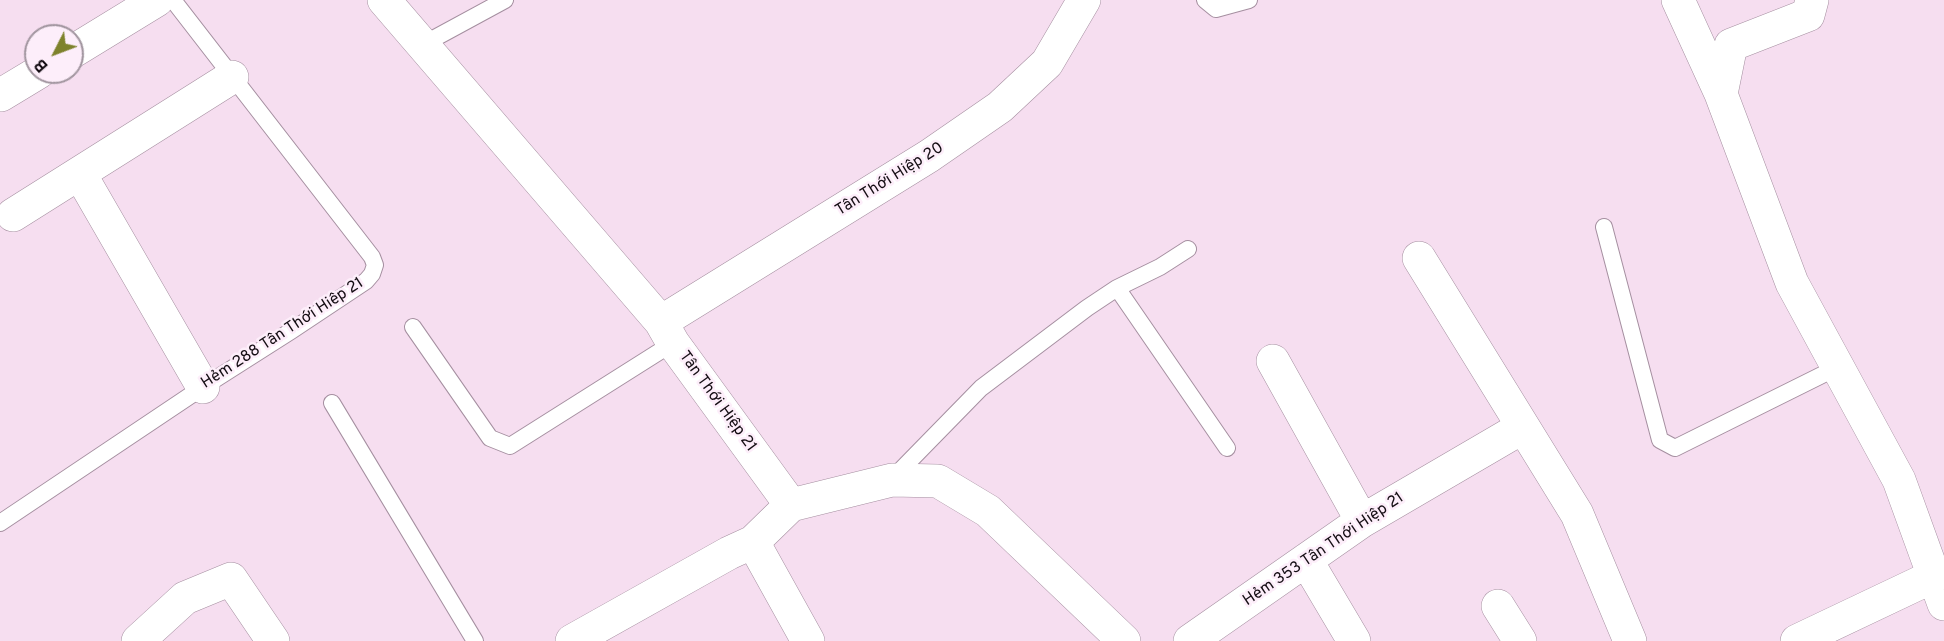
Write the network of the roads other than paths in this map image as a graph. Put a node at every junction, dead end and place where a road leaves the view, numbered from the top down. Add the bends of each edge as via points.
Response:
1 (157, 0) edge
2 (173, 0) edge
3 (384, 0) edge
4 (505, 0) edge
5 (1084, 0) edge
6 (1205, 0) edge
7 (1249, 0) edge
8 (1677, 0) edge
9 (1812, 0) edge
10 (84, 45) edge
11 (422, 45) junction
12 (232, 77) junction
13 (24, 81) edge
14 (1721, 94) junction
15 (1, 95) edge
16 (80, 174) junction
17 (14, 215) dead end
18 (1604, 227) dead end
19 (1188, 249) dead end
20 (1419, 258) dead end
21 (1118, 288) junction
22 (413, 327) dead end
23 (667, 332) junction
24 (1273, 361) dead end
25 (1838, 367) junction
26 (203, 387) junction
27 (332, 403) dead end
28 (1523, 427) junction
29 (1227, 448) dead end
30 (892, 480) junction
31 (791, 505) junction
32 (1362, 521) junction
33 (0, 523) edge
34 (753, 542) junction
35 (1306, 560) junction
36 (1939, 590) edge
37 (1498, 606) dead end
38 (138, 641) edge
39 (273, 641) edge
40 (475, 641) edge
41 (572, 641) edge
42 (808, 641) edge
43 (1124, 641) edge
44 (1190, 641) edge
45 (1354, 641) edge
46 (1520, 641) edge
47 (1630, 641) edge
48 (1797, 641) edge

1 - 10 street
2 - 12 lane, Hẻm 288 Tân Thới Hiêp 21
3 - 11 street, Tân Thới Hiệp 21
4 - 11 lane
5 - 23 street, Tân Thới Hiệp 20 via 1047,63 1000,107
6 - 7 lane via 1216,9
8 - 14 street
9 - 14 street via 1808,15 1731,45
11 - 23 street, Tân Thới Hiệp 21
12 - 16 street
12 - 26 lane, Hẻm 288 Tân Thới Hiêp 21 via 375,265 366,281
13 - 15 street
14 - 25 street via 1792,283
16 - 17 street
16 - 26 street
18 - 25 lane via 1660,440 1675,448
19 - 21 lane
20 - 28 street
21 - 29 lane
21 - 30 lane via 981,388
22 - 23 lane via 490,438 510,446
23 - 31 street, Tân Thới Hiệp 21
24 - 32 street
25 - 36 street via 1899,480
26 - 33 lane, Hẻm 288 Tân Thới Hiêp 21
27 - 40 lane
28 - 32 street, Hẻm 353 Tân Thới Hiệp 21
28 - 47 street via 1577,514
30 - 31 street
30 - 43 street via 938,481 988,511
31 - 34 street
32 - 35 street, Hẻm 353 Tân Thới Hiệp 21
34 - 41 street
34 - 42 street
35 - 44 street, Hẻm 353 Tân Thới Hiệp 21
35 - 45 street
36 - 48 street
37 - 46 street
38 - 39 street via 184,598 231,579

